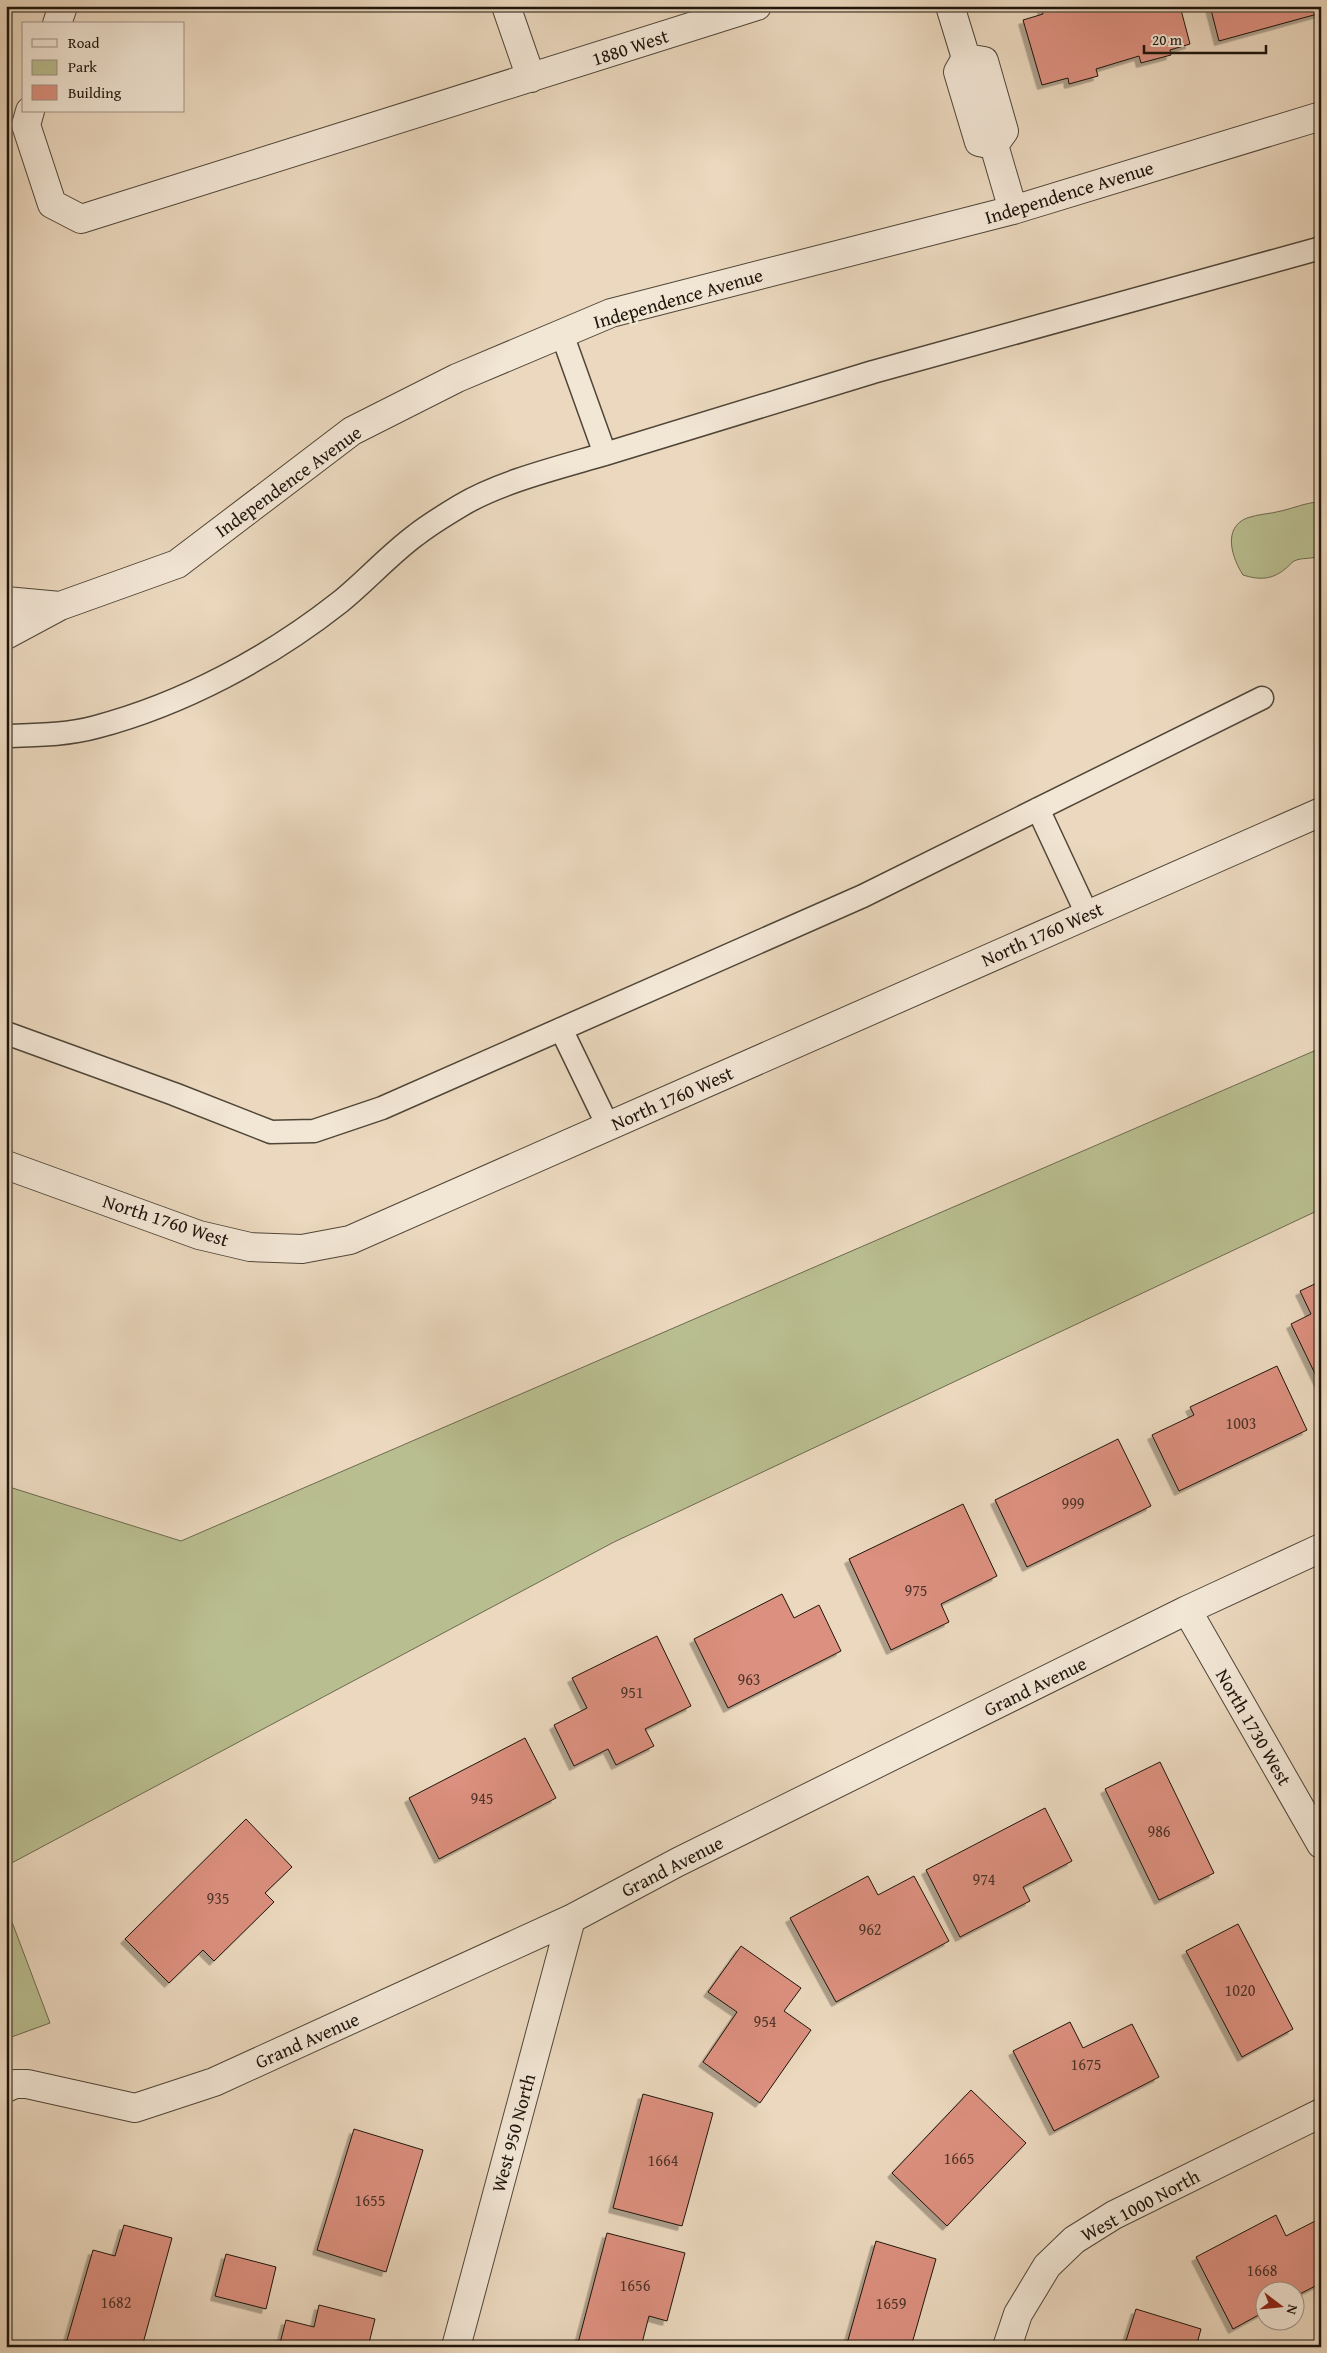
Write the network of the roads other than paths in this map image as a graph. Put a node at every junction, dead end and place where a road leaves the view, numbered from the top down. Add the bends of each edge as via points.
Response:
1 (62, 6) edge
2 (506, 6) edge
3 (757, 6) edge
4 (950, 6) edge
5 (58, 22) edge
6 (531, 78) junction
7 (30, 112) edge
8 (1321, 116) edge
9 (1013, 210) junction
10 (1321, 248) edge
11 (562, 334) junction
12 (606, 454) junction
13 (6, 601) edge
14 (60, 606) junction
15 (6, 635) edge
16 (1262, 698) dead end
17 (6, 736) edge
18 (1038, 809) junction
19 (1321, 812) edge
20 (1087, 914) junction
21 (561, 1030) junction
22 (6, 1034) edge
23 (608, 1126) junction
24 (6, 1165) edge
25 (1321, 1548) edge
26 (1187, 1610) junction
27 (1321, 1844) edge
28 (571, 1919) junction
29 (6, 2088) edge
30 (1321, 2113) edge
31 (456, 2347) edge
32 (1007, 2347) edge

1 - 5 street
2 - 6 street
3 - 6 street, 1880 West
4 - 9 street via 966,58 958,72 979,142 994,145
6 - 7 street, 1880 West via 81,219 52,204 26,125
8 - 9 street, Independence Avenue
9 - 11 street, Independence Avenue via 611,313
10 - 12 lane via 873,372
11 - 12 lane
11 - 14 street, Independence Avenue via 457,378 352,431 177,564
12 - 17 lane via 515,482 462,504 415,535 340,602 276,647 201,688 147,711 95,727 51,735
13 - 14 street, Independence Avenue
14 - 15 street, Independence Avenue
16 - 18 lane
18 - 20 lane
18 - 21 lane via 863,896
19 - 20 street, North 1760 West
20 - 23 street, North 1760 West
21 - 22 lane via 382,1108 314,1131 271,1132
21 - 23 lane
23 - 24 street, North 1760 West via 350,1240 302,1248 250,1247 199,1235
25 - 26 street, Grand Avenue
26 - 27 street, North 1730 West
26 - 28 street, Grand Avenue via 678,1862
28 - 29 street, Grand Avenue via 214,2082 135,2108 28,2084
28 - 31 street, West 950 North
30 - 32 street, West 1000 North via 1114,2215 1074,2240 1047,2266 1018,2314

